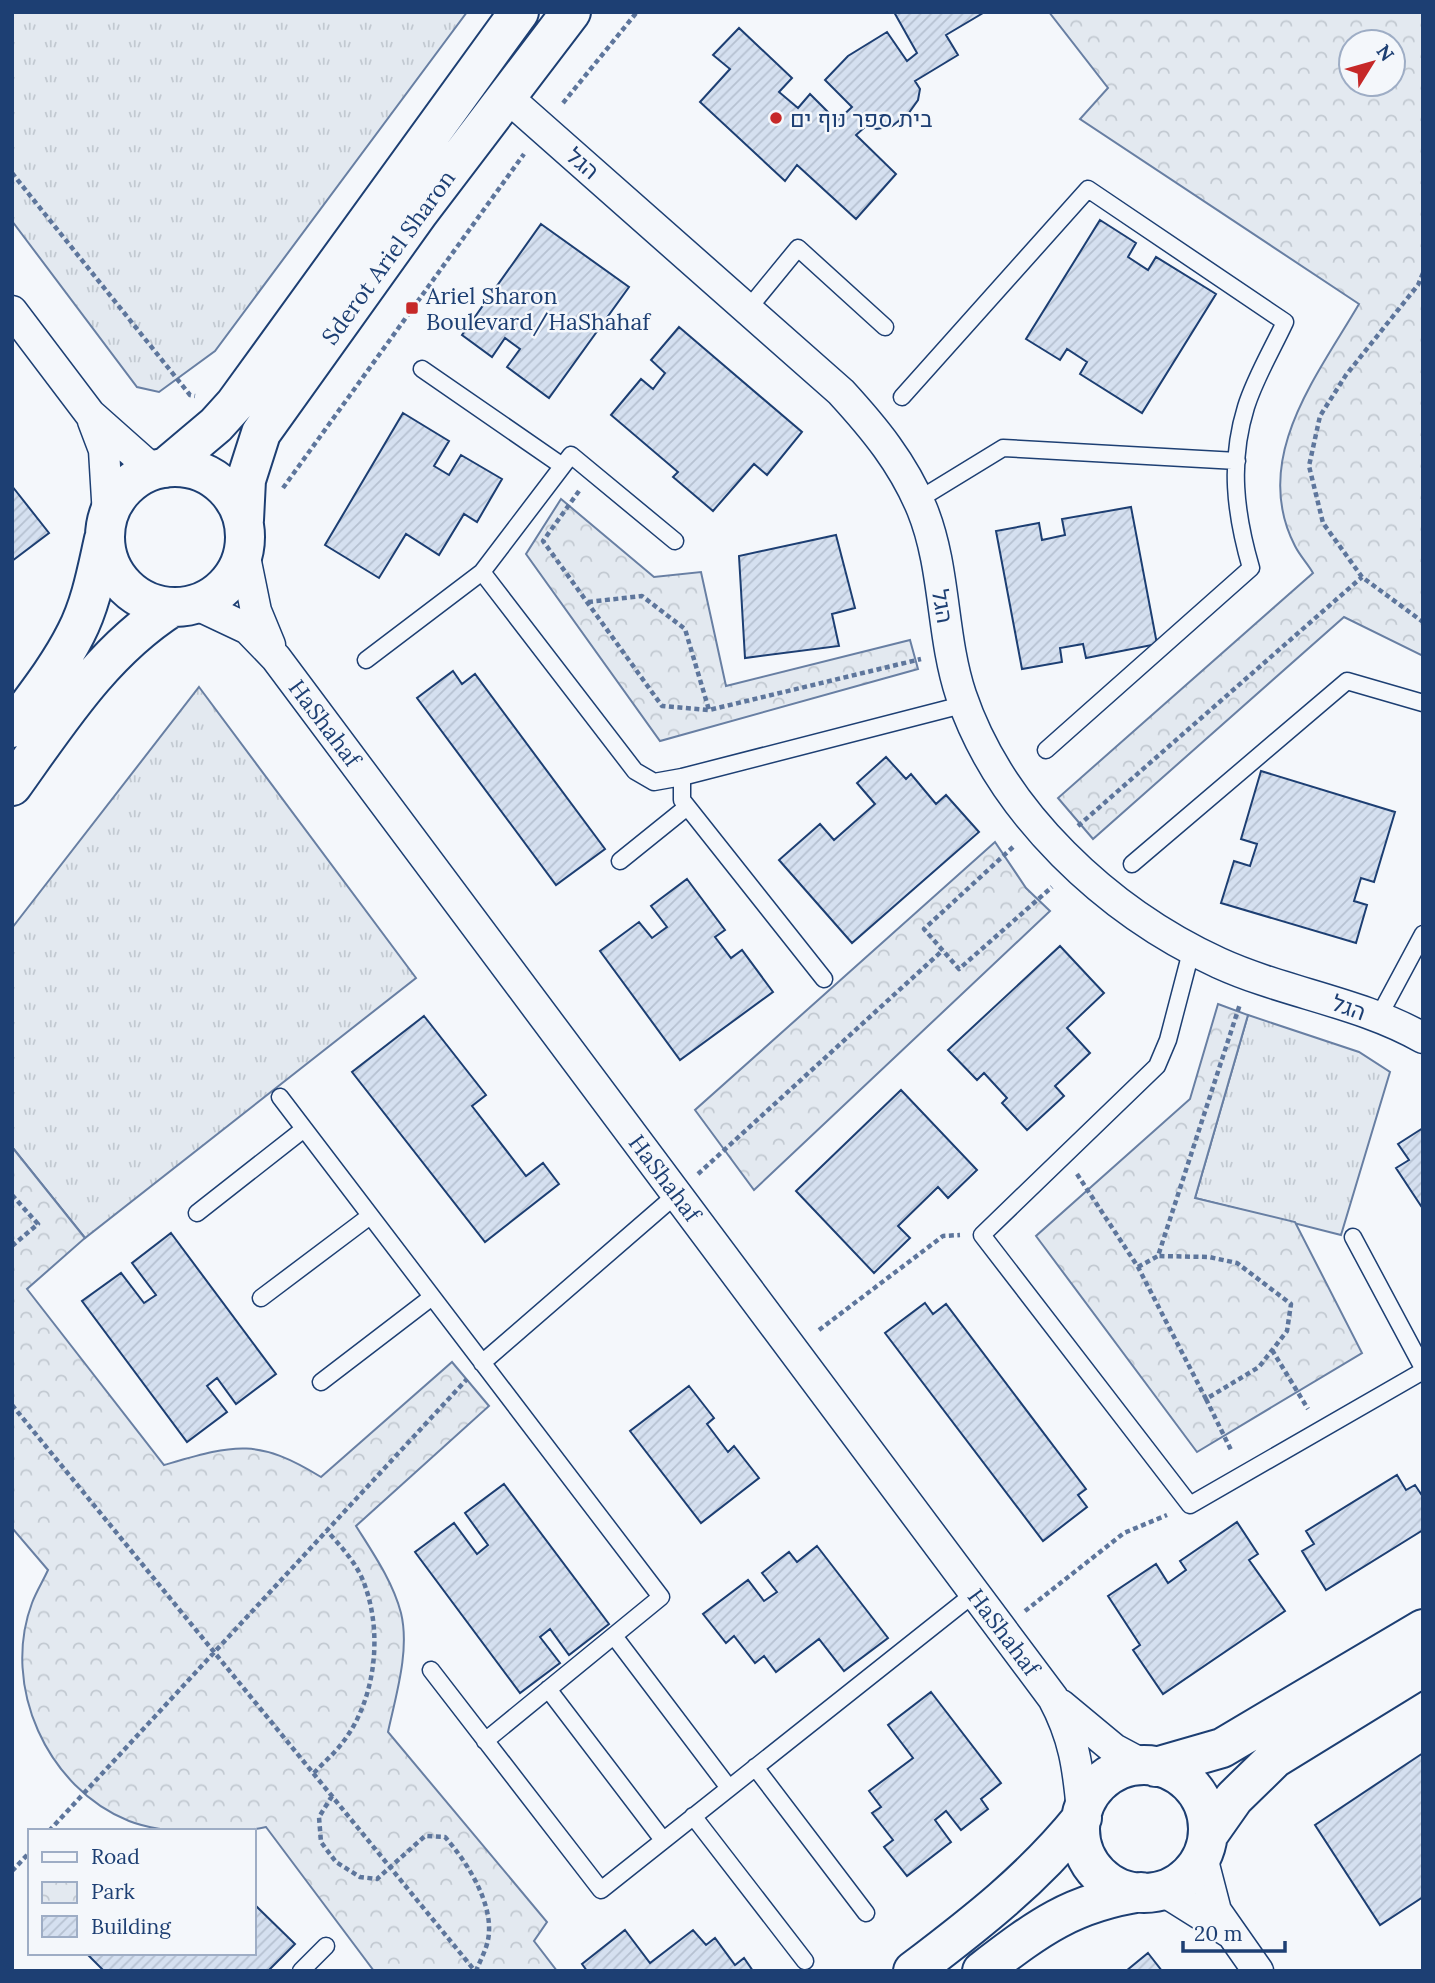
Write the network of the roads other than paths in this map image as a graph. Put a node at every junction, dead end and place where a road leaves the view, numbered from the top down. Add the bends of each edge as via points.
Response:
1 (519, 12) edge
2 (571, 12) edge
3 (506, 96) junction
4 (748, 309) junction
5 (12, 312) edge
6 (885, 327) dead end
7 (422, 369) dead end
8 (902, 397) dead end
9 (90, 414) junction
10 (1237, 461) junction
11 (561, 465) junction
12 (159, 469) junction
13 (918, 500) junction
14 (106, 528) junction
15 (244, 536) junction
16 (675, 541) dead end
17 (482, 572) junction
18 (183, 606) junction
19 (276, 658) junction
20 (366, 660) dead end
21 (1423, 703) edge
22 (966, 704) junction
23 (12, 728) edge
24 (1046, 750) dead end
25 (682, 777) junction
26 (12, 786) edge
27 (687, 807) junction
28 (620, 861) dead end
29 (1132, 864) dead end
30 (1423, 934) edge
31 (1192, 947) junction
32 (824, 979) dead end
33 (1378, 1018) junction
34 (1423, 1038) edge
35 (280, 1097) dead end
36 (304, 1129) junction
37 (677, 1194) junction
38 (197, 1213) dead end
39 (370, 1216) junction
40 (1353, 1237) dead end
41 (432, 1297) junction
42 (261, 1298) dead end
43 (1418, 1347) edge
44 (482, 1363) junction
45 (1423, 1370) edge
46 (321, 1382) dead end
47 (975, 1593) junction
48 (1423, 1629) edge
49 (614, 1636) junction
50 (1423, 1667) edge
51 (431, 1670) dead end
52 (548, 1689) junction
53 (1053, 1698) junction
54 (485, 1741) junction
55 (1150, 1766) junction
56 (755, 1767) junction
57 (729, 1788) junction
58 (1082, 1814) junction
59 (693, 1816) junction
60 (663, 1840) junction
61 (1205, 1846) junction
62 (1152, 1891) junction
63 (866, 1913) dead end
64 (1229, 1932) junction
65 (326, 1946) dead end
66 (805, 1961) dead end
67 (302, 1971) edge
68 (913, 1971) edge
69 (982, 1971) edge
70 (1258, 1971) edge

1 - 12 street, Sderot Ariel Sharon via 235,404 216,425
2 - 3 street, Sderot Ariel Sharon
3 - 4 street, הגל
3 - 15 street, Sderot Ariel Sharon via 261,433 246,480
4 - 6 lane via 798,248
4 - 13 street, הגל via 841,392 877,431
5 - 9 street
7 - 11 lane
8 - 10 lane via 1088,188 1285,322 1246,405
9 - 12 street
9 - 14 street via 104,450
10 - 13 lane via 1003,448
10 - 24 lane via 1238,523 1251,568
11 - 16 lane via 571,455
11 - 17 lane
12 - 14 street via 133,480 117,496
12 - 15 street via 197,470 217,480 234,498
13 - 22 street, הגל via 935,556 951,651
14 - 18 street via 109,561 120,580 136,596 158,606
14 - 23 street via 95,582 78,630
15 - 18 street via 240,567 226,587 206,601
15 - 19 street, HaShahaf via 256,611
17 - 20 lane
17 - 25 lane via 635,771 654,782
18 - 19 street, HaShahaf via 248,629
18 - 26 street via 144,625 99,668
19 - 37 street, HaShahaf
21 - 29 lane via 1347,681
22 - 25 lane
22 - 31 street, הגל via 990,757 1056,846 1109,896
25 - 27 lane via 682,800
27 - 28 lane
27 - 32 lane
30 - 33 lane
31 - 33 street, הגל via 1220,963
31 - 45 lane via 1157,1066 982,1235 1191,1505
33 - 34 street, הגל
35 - 36 lane
36 - 38 lane
36 - 39 lane
37 - 44 lane
37 - 47 street, HaShahaf
39 - 41 lane
39 - 42 lane
40 - 43 lane
41 - 44 lane
41 - 46 lane
43 - 45 lane
44 - 49 lane via 661,1598
47 - 53 street, HaShahaf
47 - 56 lane
48 - 55 street via 1231,1743
49 - 52 lane
49 - 57 lane
50 - 61 street via 1275,1758 1234,1798
51 - 54 lane
52 - 54 lane
52 - 60 lane
53 - 55 street, HaShahaf via 1114,1749
53 - 58 street, HaShahaf via 1069,1728 1079,1767
54 - 60 lane via 601,1890
55 - 58 street via 1124,1768 1105,1777 1091,1792
55 - 61 street via 1182,1777 1197,1793 1206,1814
56 - 57 lane
56 - 63 lane
57 - 59 lane
58 - 62 street via 1084,1851 1093,1868 1129,1892
58 - 68 street via 1056,1850 1011,1895
59 - 60 lane
59 - 66 lane
61 - 62 street via 1190,1875 1171,1888
61 - 64 street via 1216,1911
62 - 64 street
62 - 69 street via 1075,1908 1038,1927
64 - 70 street
65 - 67 lane

